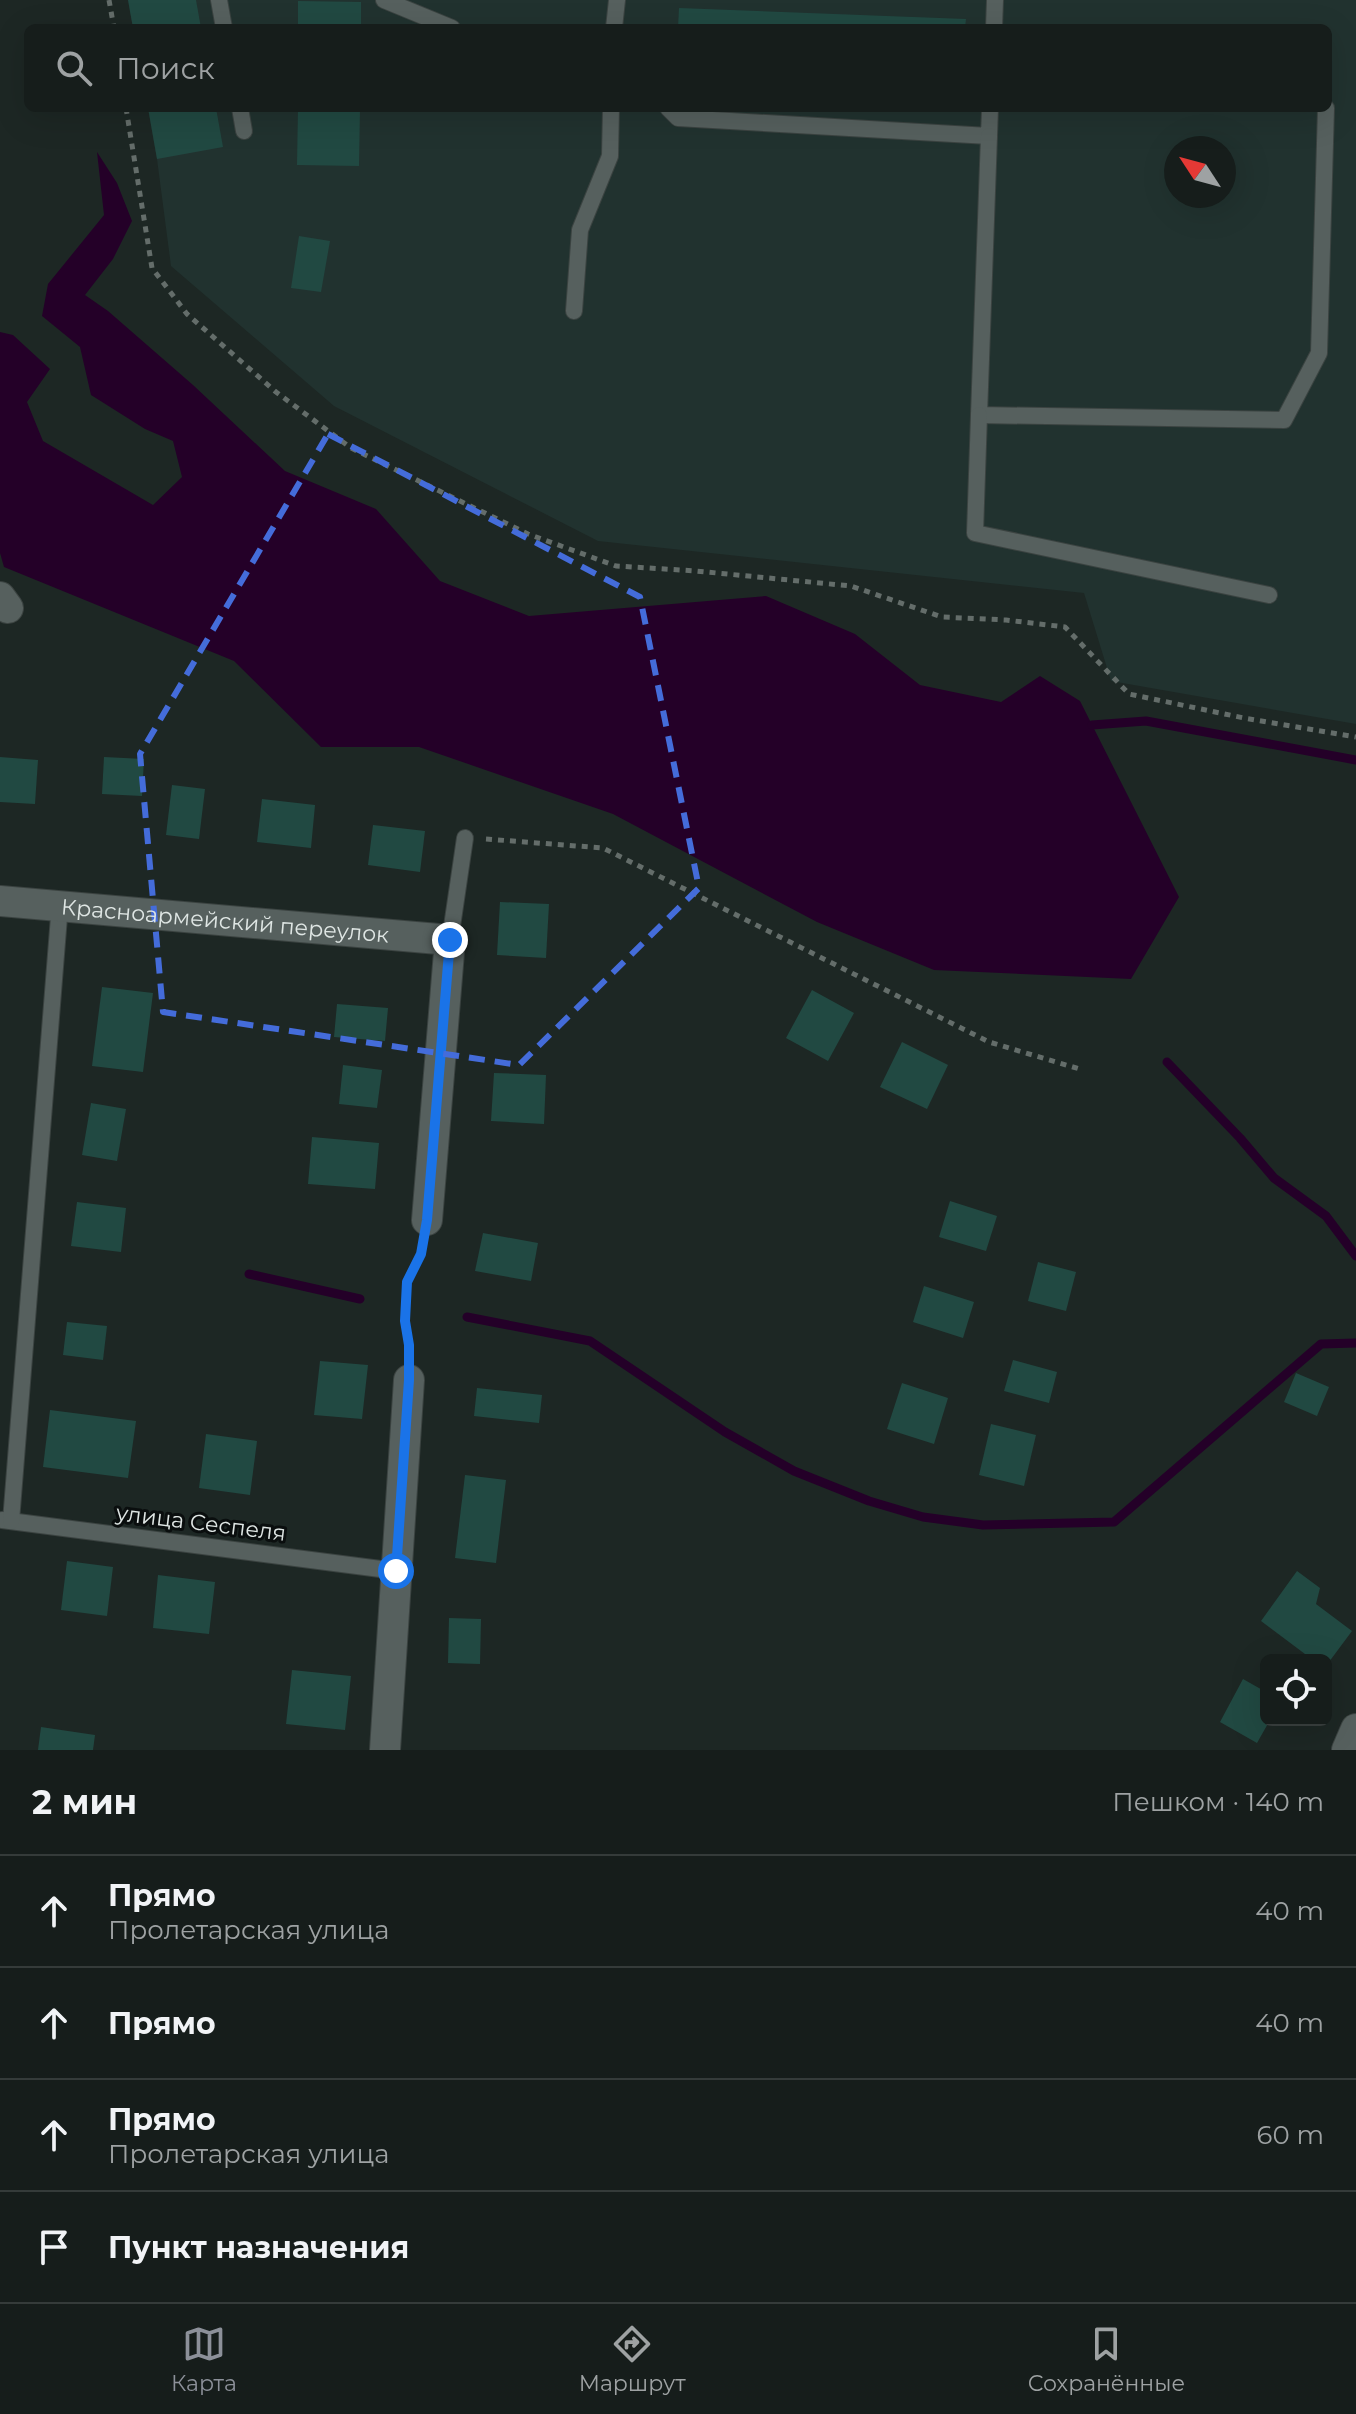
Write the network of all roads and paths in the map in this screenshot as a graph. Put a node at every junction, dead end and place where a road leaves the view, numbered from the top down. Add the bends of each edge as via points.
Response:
1 (109, 0) edge
2 (219, 0) edge
3 (384, 0) edge
4 (617, 0) edge
5 (995, 0) edge
6 (113, 24) edge
7 (223, 24) edge
8 (442, 24) edge
9 (614, 24) edge
10 (994, 24) edge
11 (127, 112) edge
12 (241, 112) edge
13 (611, 112) edge
14 (672, 112) edge
15 (990, 112) edge
16 (1326, 112) edge
17 (244, 131) dead end
18 (989, 136) junction
19 (574, 311) dead end
20 (979, 415) junction
21 (1269, 595) dead end
22 (1356, 737) edge
23 (465, 838) joint
24 (0, 901) edge
25 (60, 904) junction
26 (450, 940) junction
27 (1083, 1070) dead end
28 (427, 1220) joint
29 (409, 1380) joint
30 (5, 1520) edge
31 (396, 1571) junction
32 (1356, 1729) edge
33 (385, 1750) edge
34 (1347, 1750) edge

1 - 6 path
2 - 7 lane
3 - 8 lane
4 - 9 lane
5 - 10 lane
11 - 22 path via 152,268 187,314 276,392 351,448 528,534 616,566 851,586 942,617 1065,627 1129,694
12 - 17 lane
13 - 19 lane via 610,156 580,230
14 - 18 lane via 678,118
15 - 18 lane
16 - 20 lane via 1319,353 1284,420
18 - 20 lane
20 - 21 lane via 975,533
23 - 26 lane
23 - 27 path via 603,848 989,1042
24 - 25 street, Красноармейский переулок
25 - 26 street, Красноармейский переулок
25 - 30 lane
26 - 28 street
28 - 29 path via 421,1254 407,1282
29 - 31 street
30 - 31 lane, улица Сеспеля
31 - 33 street
32 - 34 street

